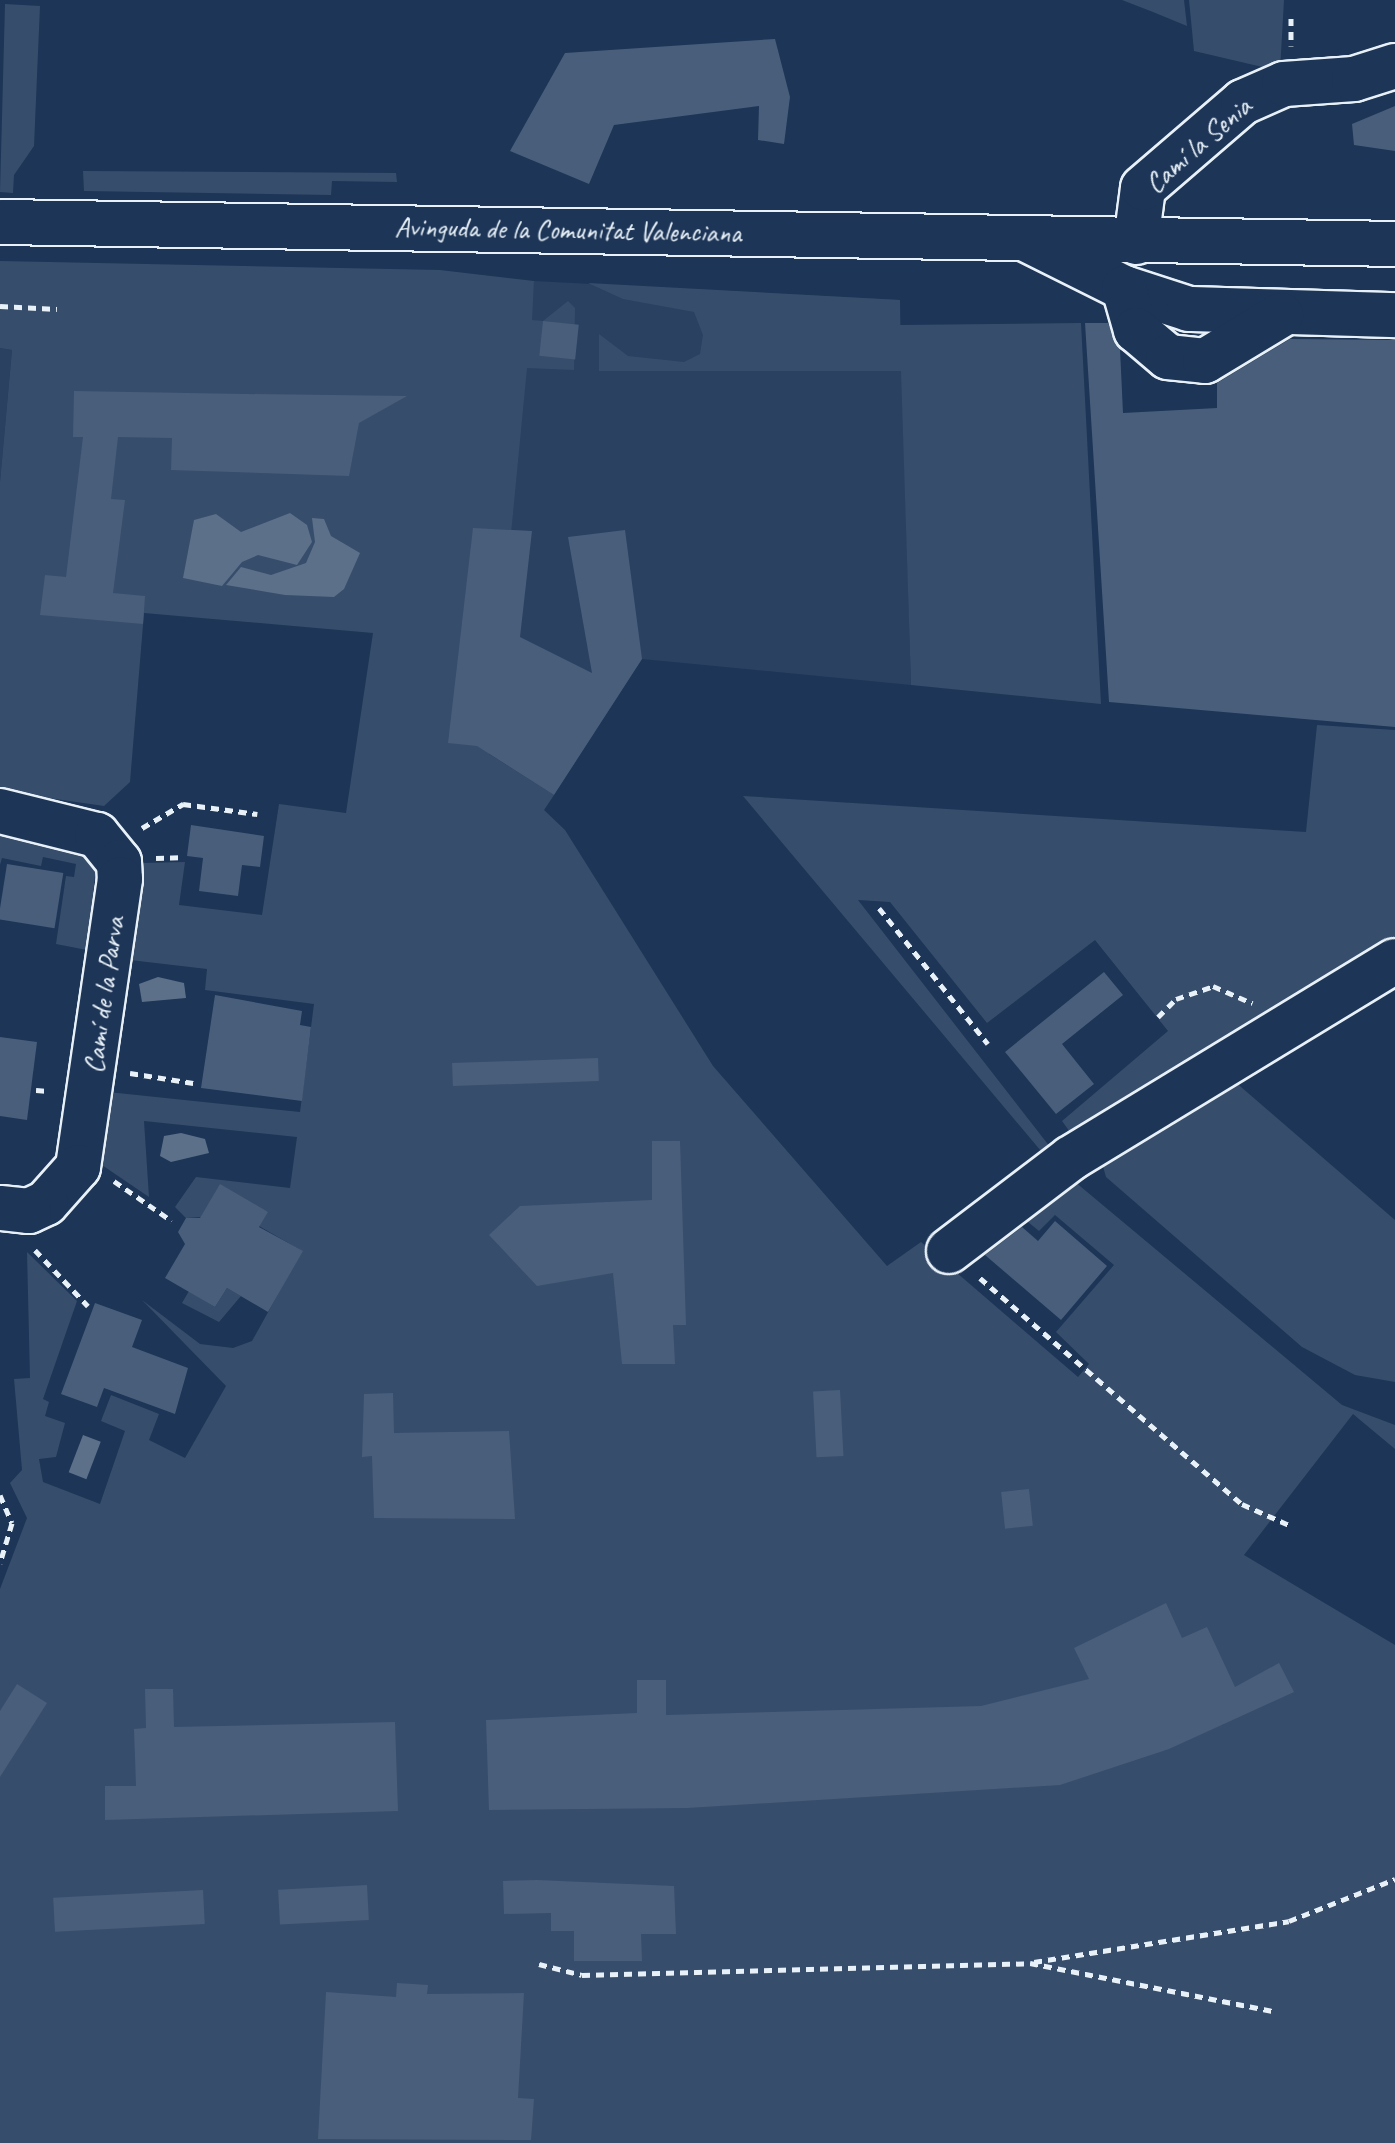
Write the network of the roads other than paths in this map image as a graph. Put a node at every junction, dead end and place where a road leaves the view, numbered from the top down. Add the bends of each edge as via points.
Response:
1 (1395, 66) edge
2 (0, 222) edge
3 (1028, 240) junction
4 (1136, 242) junction
5 (1395, 244) edge
6 (1395, 315) edge
7 (0, 811) edge
8 (1395, 961) edge
9 (14, 1210) edge
10 (949, 1251) road end

1 - 4 main road, Camí la Senia via 1354,79 1284,84 1243,102 1143,188
2 - 3 main road, Avinguda de la Comunitat Valenciana
3 - 4 main road, Avinguda de la Comunitat Valenciana
3 - 6 main road via 1124,288 1189,309
4 - 5 main road, Avinguda de la Comunitat Valenciana
7 - 9 main road, Camí de la Parva via 85,828 110,846 120,879 80,1159 59,1193
8 - 10 main road via 1071,1158

